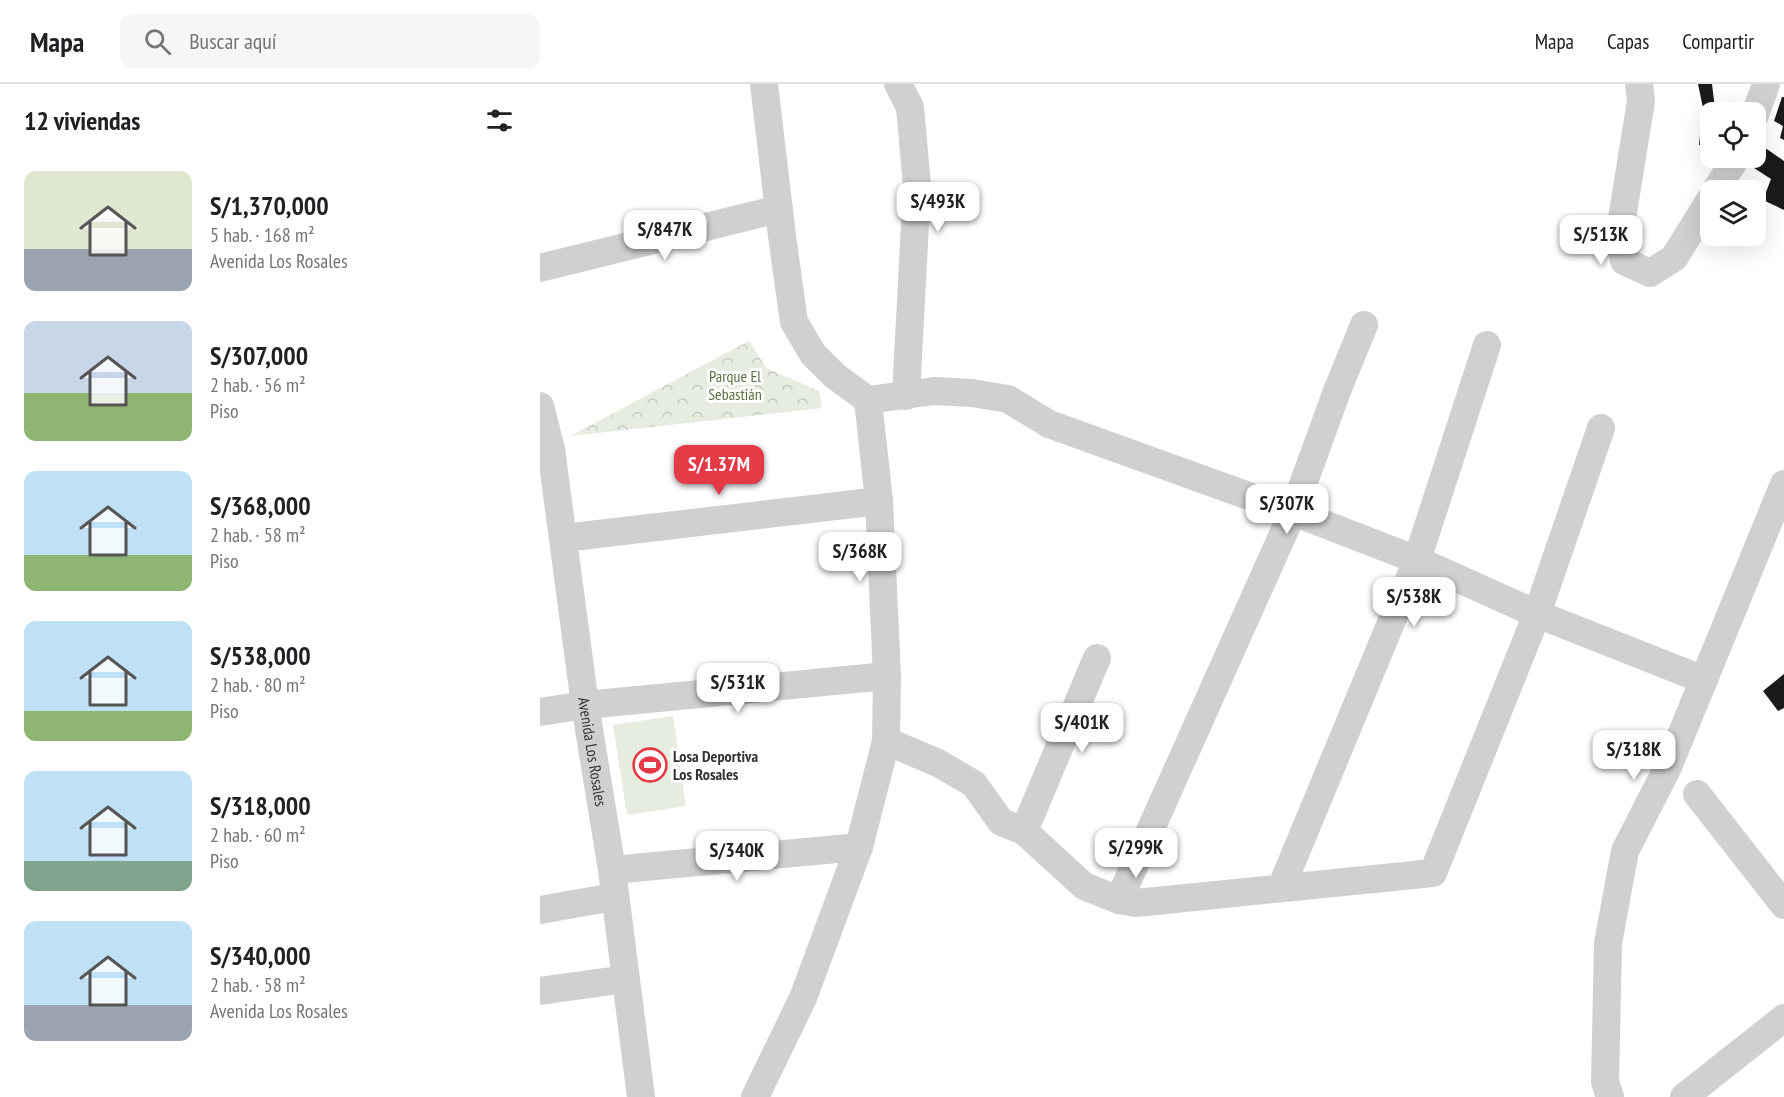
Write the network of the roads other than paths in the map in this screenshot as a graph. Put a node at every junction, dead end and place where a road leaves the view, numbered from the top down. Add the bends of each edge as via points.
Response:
1 (764, 84) edge
2 (898, 84) edge
3 (1639, 84) edge
4 (1766, 84) edge
5 (1760, 102) edge
6 (779, 209) junction
7 (1700, 216) edge
8 (540, 268) edge
9 (1364, 325) dead end
10 (1487, 345) dead end
11 (906, 396) junction
12 (868, 400) junction
13 (540, 406) edge
14 (1601, 428) dead end
15 (547, 470) edge
16 (1784, 484) edge
17 (879, 501) junction
18 (1293, 512) junction
19 (564, 538) junction
20 (1417, 560) junction
21 (1537, 614) junction
22 (1097, 658) dead end
23 (887, 676) junction
24 (1704, 680) junction
25 (585, 705) junction
26 (540, 712) edge
27 (886, 741) junction
28 (1697, 794) dead end
29 (1024, 831) junction
30 (859, 847) junction
31 (613, 884) junction
32 (1281, 888) junction
33 (1119, 900) junction
34 (1784, 905) edge
35 (540, 910) edge
36 (626, 979) junction
37 (540, 991) edge
38 (1784, 1018) edge
39 (641, 1097) edge
40 (755, 1097) edge
41 (1610, 1097) edge
42 (1684, 1097) edge

1 - 6 street
2 - 11 street via 910,107 917,186
3 - 7 street via 1641,102 1620,231 1624,261 1650,273 1674,258
4 - 5 street
6 - 8 street
6 - 12 street via 794,322 813,354
9 - 18 street
10 - 20 street
11 - 12 street
11 - 18 street via 934,391 1008,399 1049,424
12 - 17 street
13 - 15 street, Avenida Los Rosales via 551,449
14 - 21 street
15 - 19 street, Avenida Los Rosales
16 - 24 street
17 - 19 street
17 - 23 street
18 - 20 street
18 - 33 street
19 - 25 street, Avenida Los Rosales
20 - 21 street
20 - 32 street
21 - 24 street
21 - 32 street via 1433,873
22 - 29 street
23 - 25 street
23 - 27 street
24 - 41 street via 1668,767 1625,851 1608,943 1605,1082
25 - 26 street
25 - 31 street, Avenida Los Rosales
27 - 29 street via 938,763 974,784 1001,822
27 - 30 street
28 - 34 street
29 - 33 street via 1084,886
30 - 31 street
30 - 40 street via 803,998
31 - 35 street
31 - 36 street, Avenida Los Rosales
32 - 33 street via 1136,903
36 - 37 street
36 - 39 street, Avenida Los Rosales
38 - 42 street

